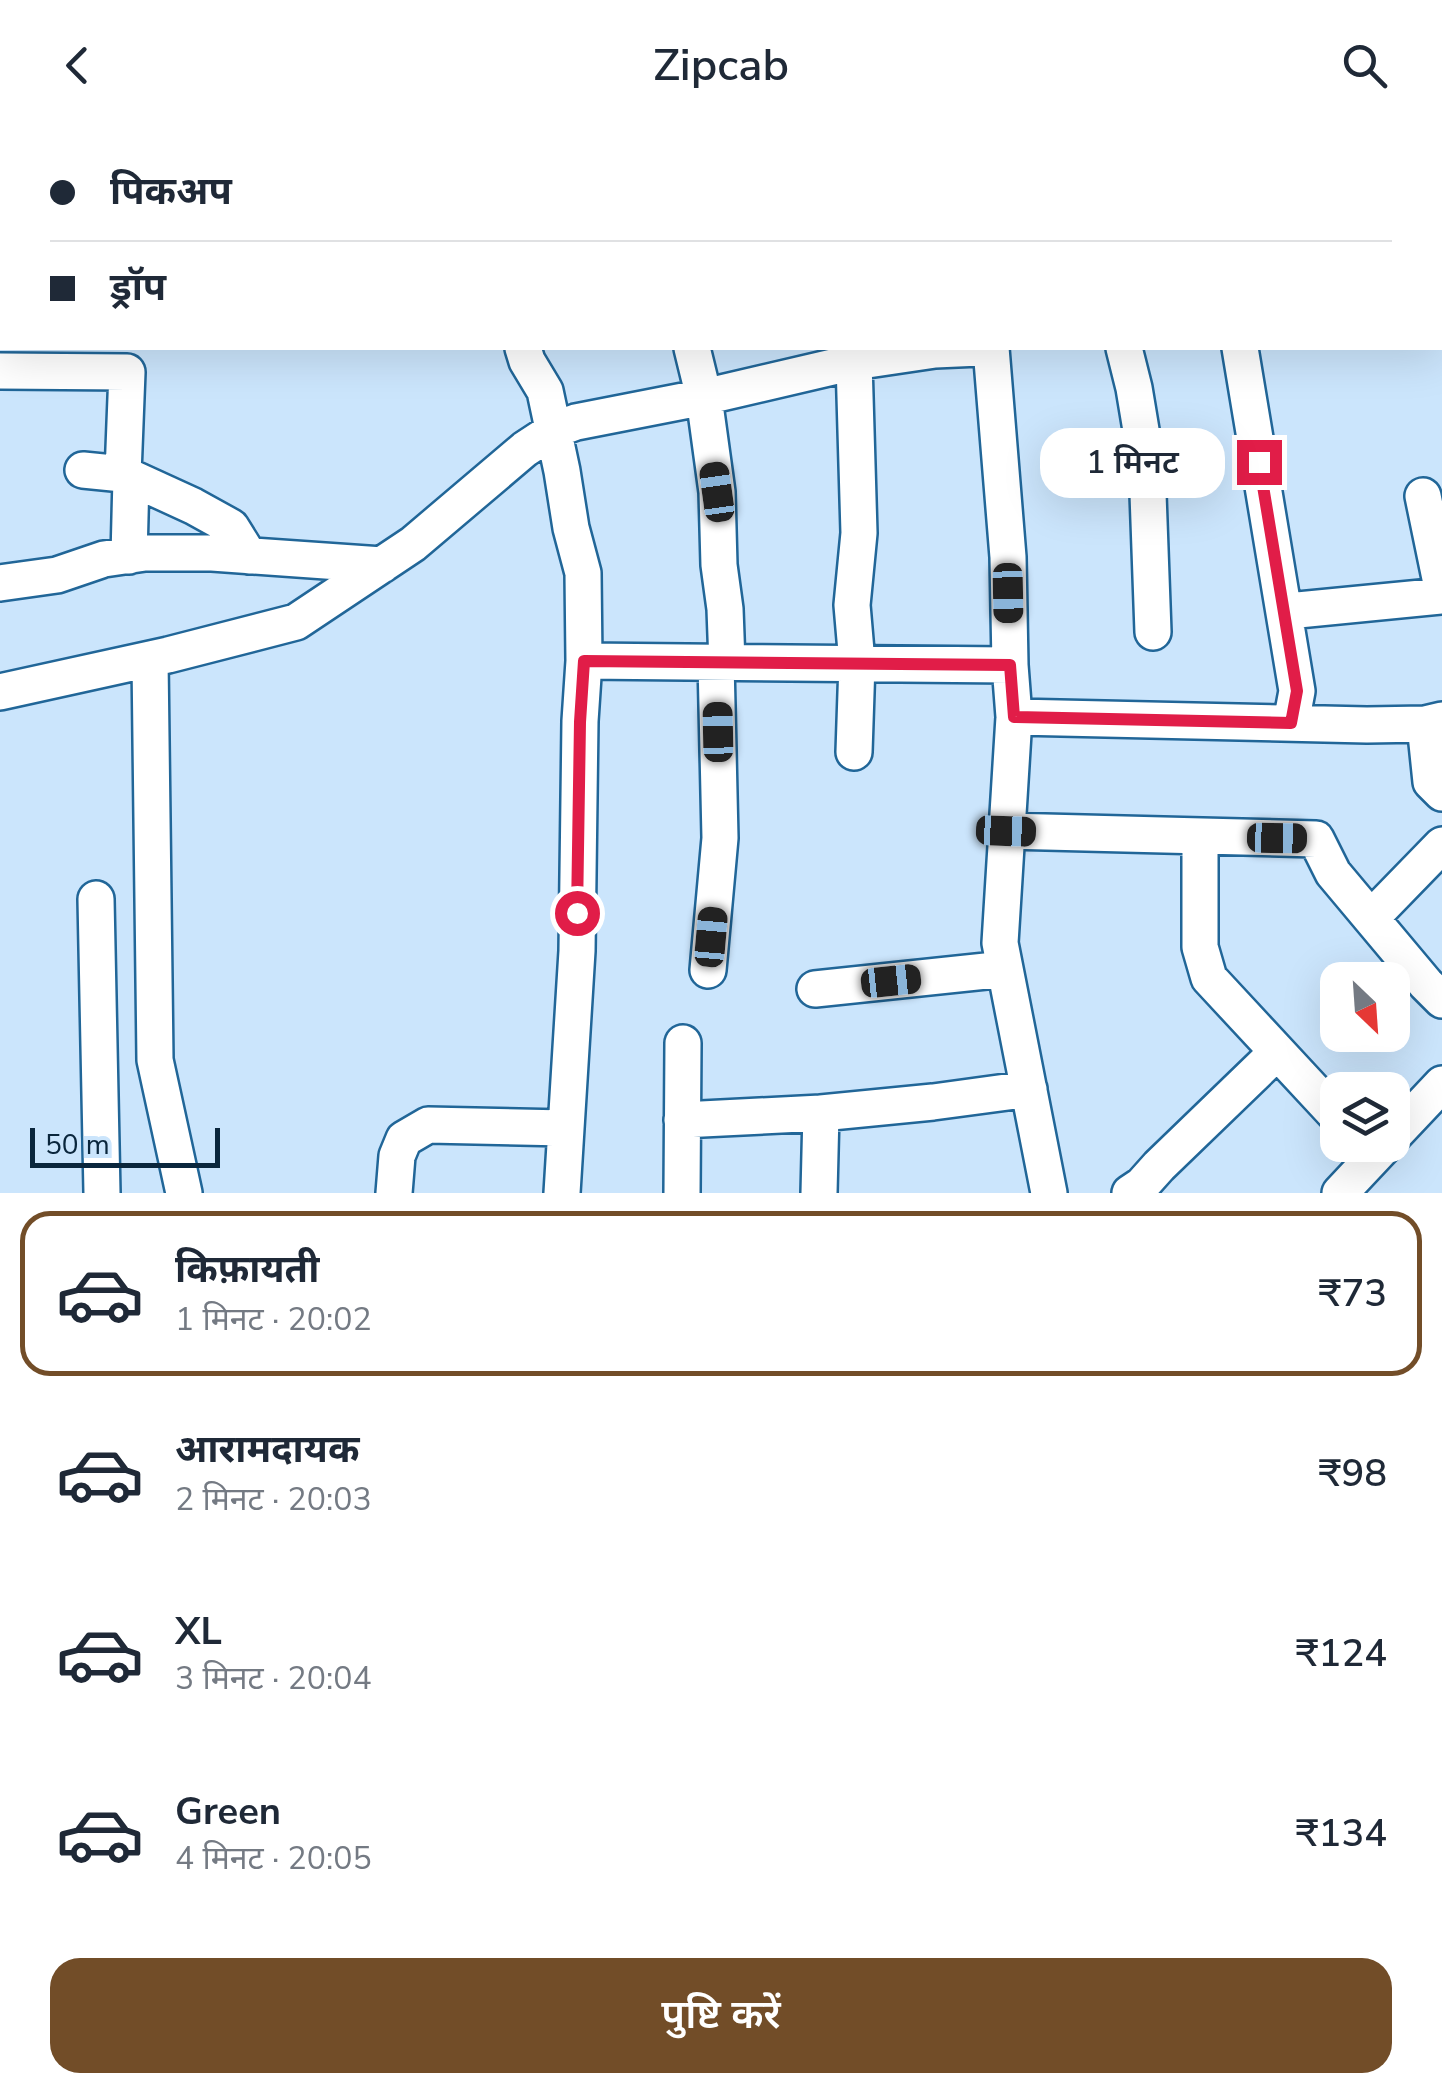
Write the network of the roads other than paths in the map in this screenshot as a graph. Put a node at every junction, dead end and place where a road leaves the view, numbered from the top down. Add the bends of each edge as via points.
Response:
1 (523, 350) edge
2 (692, 350) edge
3 (928, 350) edge
4 (991, 350) edge
5 (1124, 350) edge
6 (1240, 350) edge
7 (130, 360) edge
8 (854, 362) junction
9 (0, 371) edge
10 (704, 397) junction
11 (554, 430) junction
12 (82, 470) dead end
13 (127, 476) junction
14 (1423, 496) dead end
15 (129, 556) junction
16 (248, 556) junction
17 (382, 565) junction
18 (0, 583) edge
19 (1442, 588) edge
20 (1442, 596) edge
21 (1298, 610) dead end
22 (1154, 632) dead end
23 (150, 659) junction
24 (584, 661) junction
25 (722, 662) junction
26 (858, 664) junction
27 (1010, 665) junction
28 (0, 692) edge
29 (1014, 717) junction
30 (1434, 722) edge
31 (1291, 723) junction
32 (854, 752) dead end
33 (1442, 794) edge
34 (1006, 831) junction
35 (1200, 836) junction
36 (1442, 845) edge
37 (96, 899) dead end
38 (1371, 918) junction
39 (1005, 968) junction
40 (708, 970) dead end
41 (815, 989) dead end
42 (1442, 1000) edge
43 (683, 1043) dead end
44 (1277, 1052) junction
45 (1442, 1084) edge
46 (1029, 1090) junction
47 (1320, 1098) edge
48 (821, 1112) junction
49 (1410, 1115) edge
50 (682, 1120) junction
51 (566, 1128) junction
52 (1366, 1162) edge
53 (102, 1193) edge
54 (184, 1193) edge
55 (394, 1193) edge
56 (562, 1193) edge
57 (682, 1193) edge
58 (819, 1193) edge
59 (1049, 1193) edge
60 (1130, 1193) edge
61 (1340, 1193) edge

1 - 11 street via 546,391
2 - 10 street
3 - 8 street
4 - 27 street
5 - 22 street via 1147,466
6 - 31 street via 1297,691
7 - 9 street
7 - 13 street
8 - 10 street
8 - 26 street via 859,532 852,605
10 - 11 street
10 - 25 street via 725,609
11 - 17 street
11 - 24 street via 583,572
12 - 13 street
13 - 15 street
13 - 16 street via 231,527
14 - 19 street
15 - 16 street
15 - 18 street
16 - 17 street
17 - 23 street via 296,622
20 - 21 street
23 - 28 street
23 - 54 street via 155,1060
24 - 25 street
24 - 51 street
25 - 26 street
25 - 40 street via 720,838
26 - 27 street
26 - 32 street
27 - 29 street
29 - 31 street
29 - 34 street
30 - 31 street
30 - 33 street via 1431,782
34 - 35 street
34 - 39 street via 1000,943
35 - 38 street via 1316,839 1333,873
35 - 44 street via 1200,947 1209,978
36 - 38 street
37 - 53 street
38 - 42 street
39 - 41 street
39 - 46 street
43 - 50 street
44 - 47 street
44 - 60 street
45 - 49 street
46 - 48 street
46 - 59 street
48 - 50 street
48 - 58 street
50 - 57 street
51 - 55 street via 428,1125 404,1139
51 - 56 street
52 - 61 street

